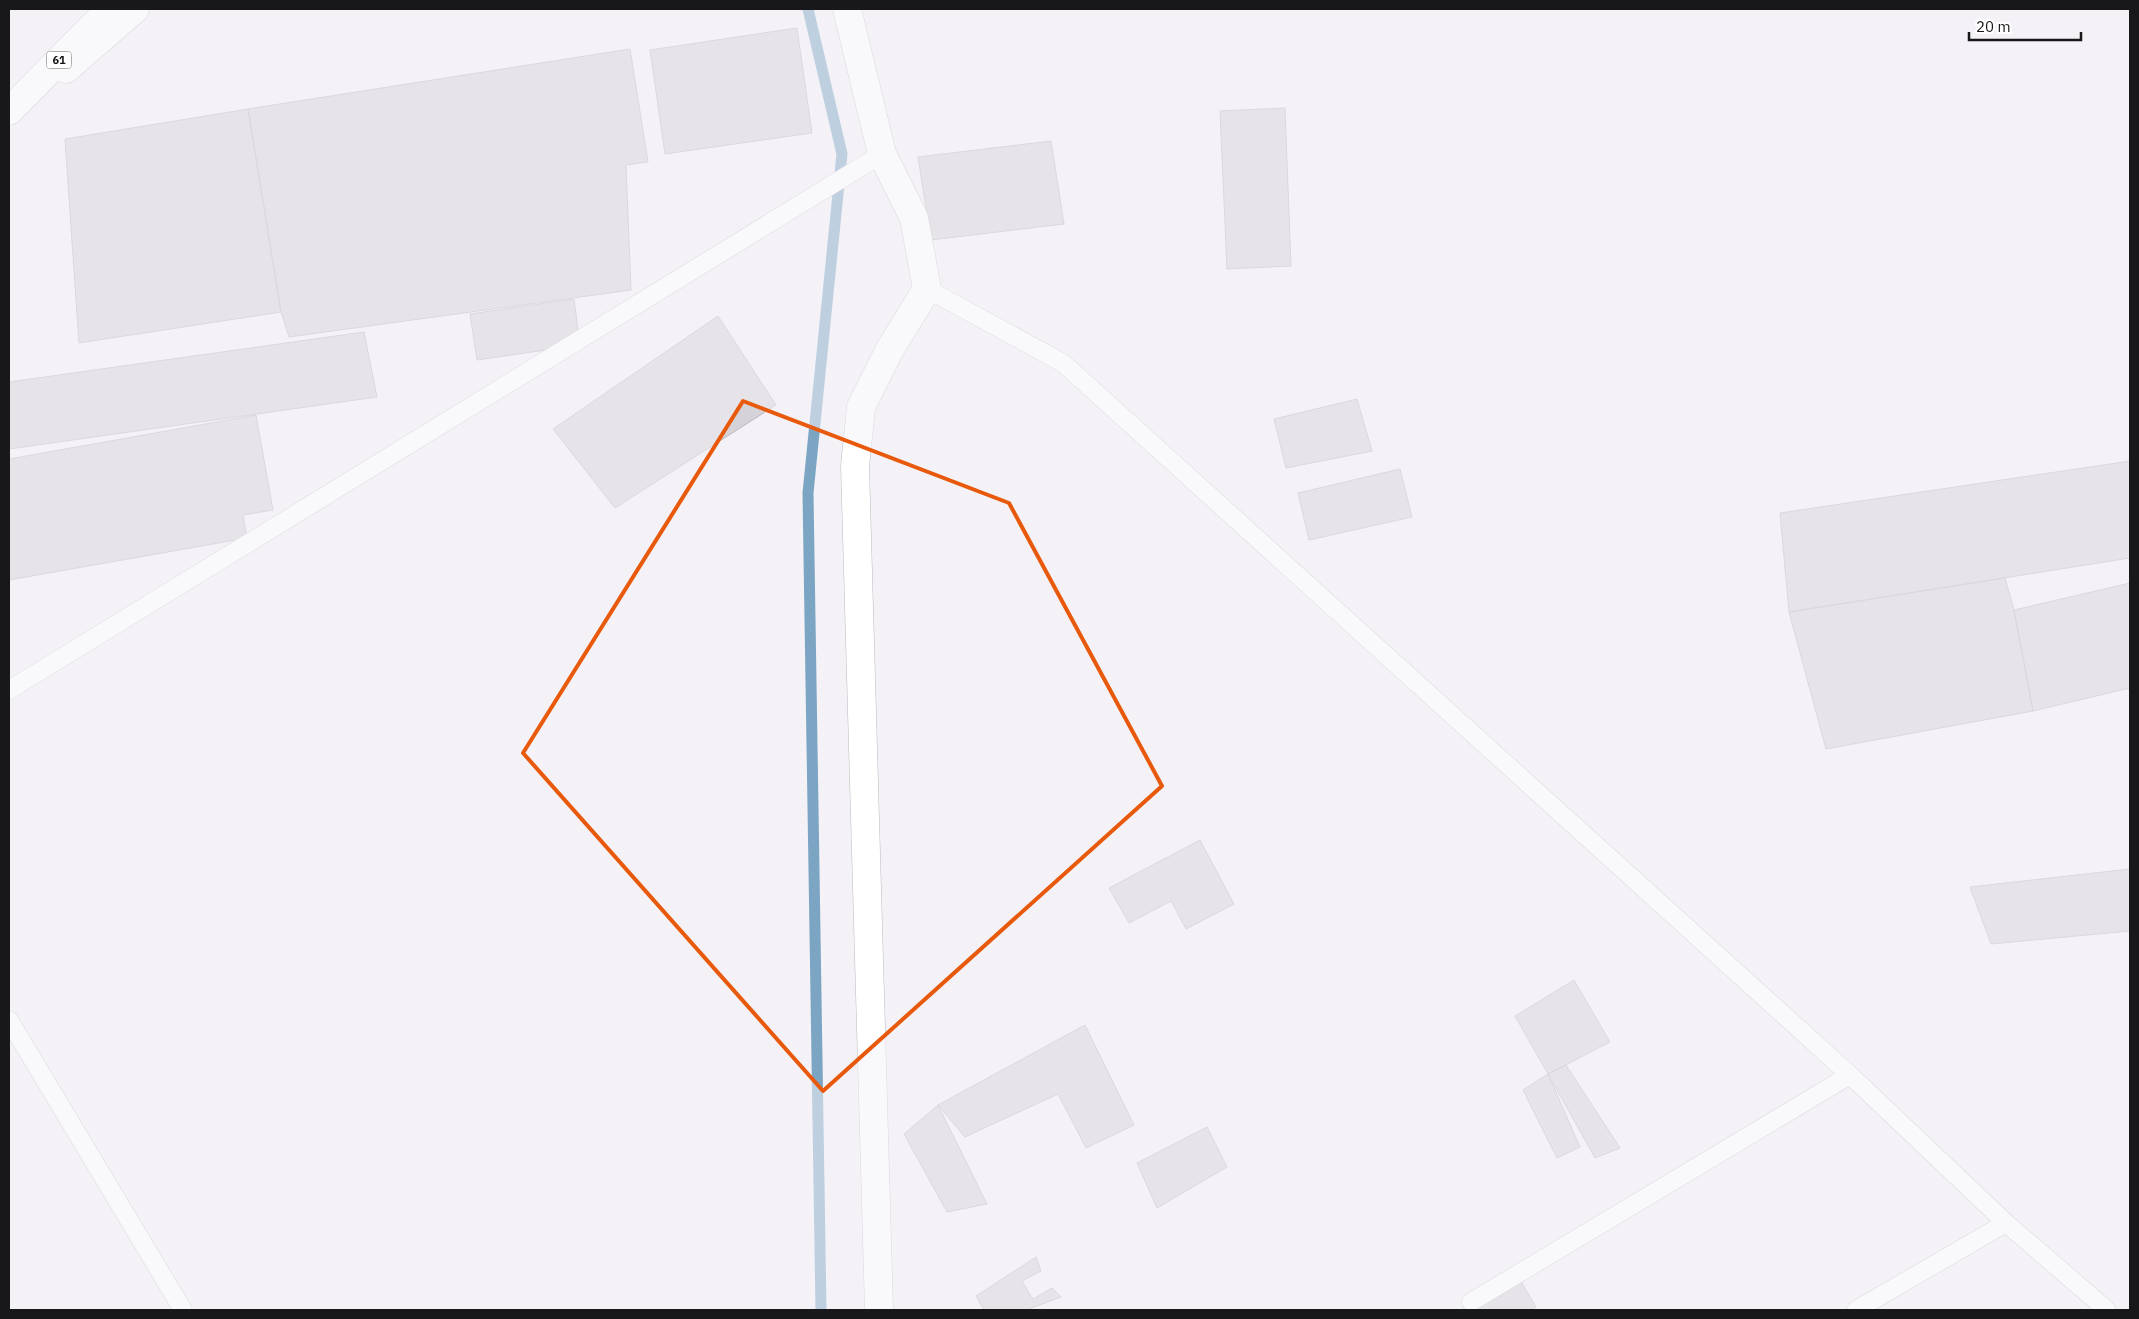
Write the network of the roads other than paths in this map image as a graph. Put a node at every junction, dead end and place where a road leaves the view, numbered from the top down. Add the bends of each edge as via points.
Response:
1 (110, 9) edge
2 (135, 9) edge
3 (847, 9) edge
4 (9, 111) edge
5 (9, 123) edge
6 (882, 154) junction
7 (927, 289) junction
8 (9, 690) edge
9 (9, 1020) edge
10 (1850, 1075) junction
11 (2006, 1223) junction
12 (1471, 1302) dead end
13 (183, 1310) edge
14 (879, 1310) edge
15 (1856, 1310) edge
16 (2107, 1310) edge

1 - 4 main road, 61
2 - 5 main road via 26,104
3 - 6 main road
6 - 7 main road via 914,218
6 - 8 lane
7 - 10 lane via 1064,363
7 - 14 main road via 890,349 861,407 856,466
9 - 13 lane
10 - 11 lane
10 - 12 lane
11 - 15 lane
11 - 16 lane

